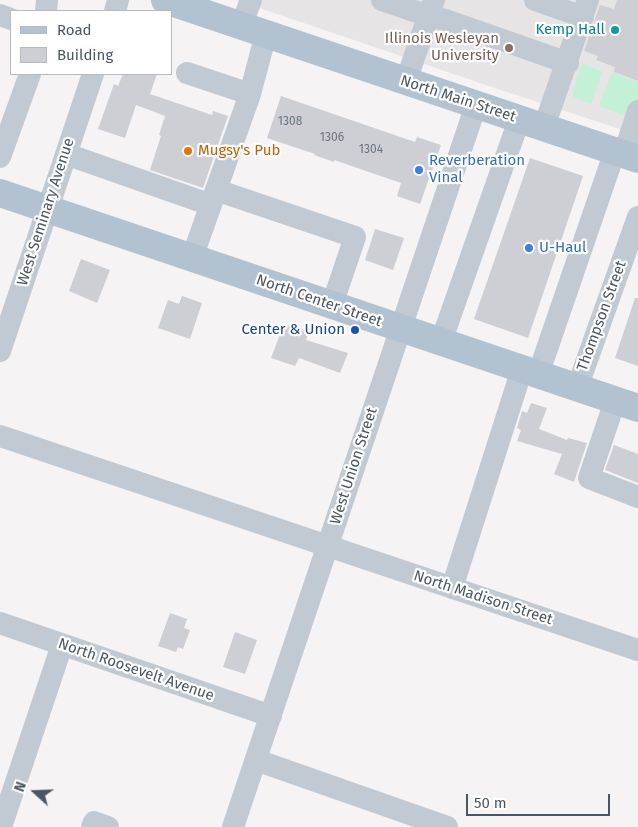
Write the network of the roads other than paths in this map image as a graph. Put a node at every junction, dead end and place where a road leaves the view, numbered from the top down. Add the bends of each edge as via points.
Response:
1 (165, 0) edge
2 (250, 0) edge
3 (382, 0) edge
4 (535, 0) edge
5 (432, 8) edge
6 (586, 8) edge
7 (254, 30) junction
8 (568, 62) junction
9 (187, 73) dead end
10 (30, 75) edge
11 (93, 75) edge
12 (406, 82) junction
13 (250, 94) junction
14 (476, 105) junction
15 (638, 111) edge
16 (532, 123) junction
17 (1, 151) edge
18 (66, 154) junction
19 (626, 154) edge
20 (0, 193) edge
21 (213, 197) junction
22 (47, 209) junction
23 (637, 220) edge
24 (192, 258) junction
25 (332, 305) junction
26 (400, 329) junction
27 (441, 342) junction
28 (0, 351) edge
29 (530, 372) junction
30 (577, 388) junction
31 (627, 405) edge
32 (0, 436) edge
33 (638, 497) edge
34 (328, 546) junction
35 (452, 588) junction
36 (0, 623) edge
37 (62, 645) junction
38 (638, 650) edge
39 (271, 716) junction
40 (256, 760) junction
41 (0, 827) edge
42 (233, 827) edge
43 (447, 827) edge

1 - 7 main road, North Main Street
2 - 7 street
3 - 5 street
4 - 6 street
5 - 8 street via 445,20
5 - 12 street
6 - 8 street
7 - 12 main road, North Main Street
7 - 13 street
8 - 16 street
9 - 13 street
10 - 17 street
11 - 18 street, West Seminary Avenue
12 - 14 main road, North Main Street
13 - 21 street
14 - 16 main road, North Main Street
14 - 26 street, West Union Street
15 - 19 street
16 - 19 main road, North Main Street
16 - 27 street
18 - 21 street
18 - 22 street, West Seminary Avenue
19 - 29 street
20 - 22 main road, North Center Street
21 - 24 street
21 - 25 street via 259,204 355,237
22 - 24 main road, North Center Street
22 - 28 street, West Seminary Avenue
23 - 30 street, Thompson Street
24 - 25 main road, North Center Street
25 - 26 main road, North Center Street
26 - 27 main road, North Center Street
26 - 34 street, West Union Street
27 - 29 main road, North Center Street
29 - 30 main road, North Center Street
29 - 35 street
30 - 31 main road, North Center Street
31 - 33 street via 589,478
32 - 34 street, North Madison Street
34 - 35 street, North Madison Street
34 - 39 street, West Union Street
35 - 38 street, North Madison Street
36 - 37 street, North Roosevelt Avenue
37 - 39 street, North Roosevelt Avenue
37 - 41 street
39 - 40 street, West Union Street
40 - 42 street, West Union Street
40 - 43 street

